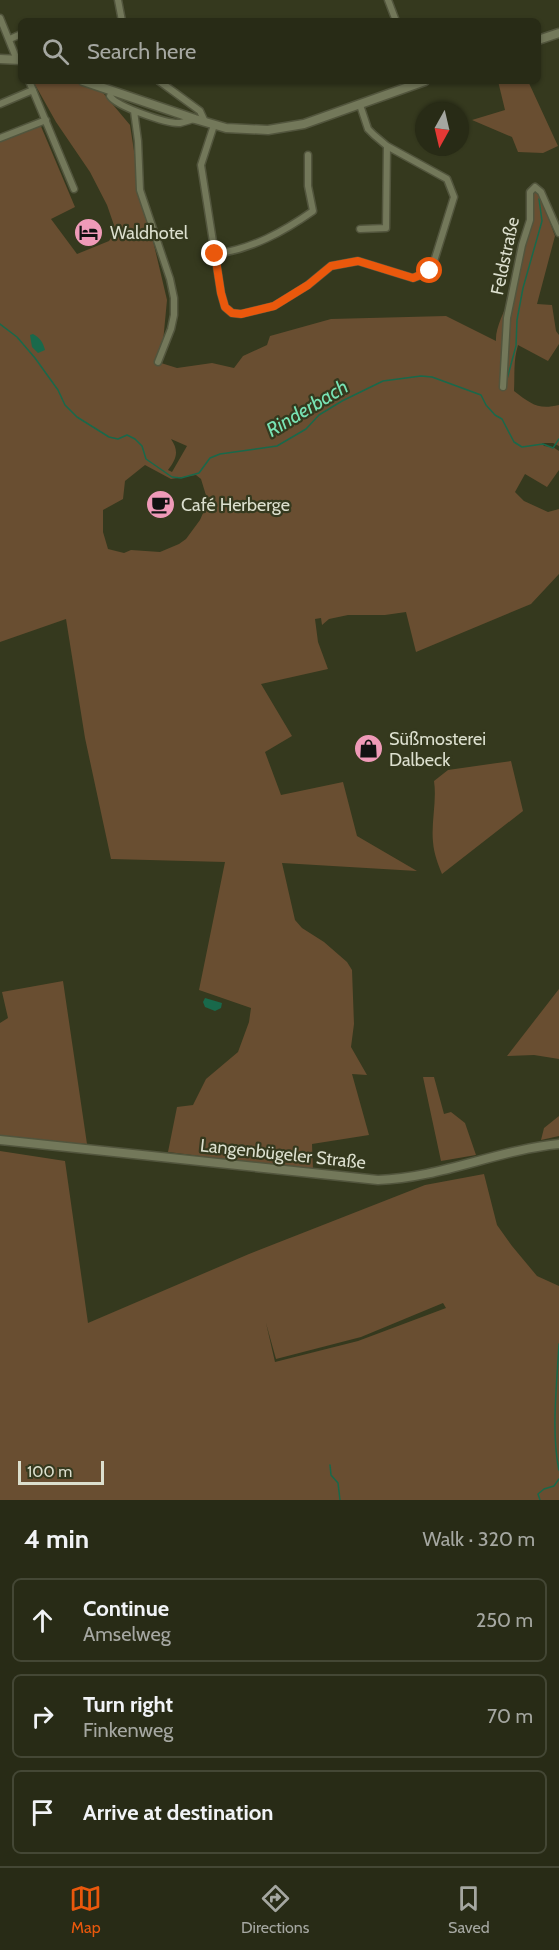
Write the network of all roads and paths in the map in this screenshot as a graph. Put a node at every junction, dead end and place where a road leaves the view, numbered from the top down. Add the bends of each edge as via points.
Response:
1 (118, 0) edge
2 (388, 0) edge
3 (0, 18) edge
4 (121, 18) edge
5 (395, 18) edge
6 (559, 33) edge
7 (18, 35) edge
8 (10, 39) junction
9 (541, 39) edge
10 (18, 58) edge
11 (0, 59) edge
12 (18, 60) edge
13 (30, 84) edge
14 (163, 84) edge
15 (415, 84) edge
16 (105, 87) edge
17 (33, 90) junction
18 (0, 104) edge
19 (360, 105) junction
20 (134, 111) junction
21 (195, 119) junction
22 (46, 120) junction
23 (204, 122) junction
24 (214, 125) junction
25 (0, 138) edge
26 (387, 146) junction
27 (308, 155) dead end
28 (74, 189) dead end
29 (360, 229) dead end
30 (559, 233) edge
31 (215, 254) junction
32 (158, 362) dead end
33 (503, 387) dead end
34 (0, 1140) edge
35 (559, 1144) edge

1 - 4 street
2 - 5 street
3 - 8 street
6 - 9 main road
7 - 8 street
8 - 10 street
11 - 12 main road
13 - 17 street
14 - 23 street via 200,111
15 - 19 main road
16 - 20 street via 113,100
16 - 21 main road
17 - 18 street
17 - 22 street
19 - 24 main road via 288,128 252,130
19 - 26 street via 368,129
20 - 21 street via 176,122
20 - 32 street via 140,190 174,298 171,329
21 - 23 main road
22 - 25 street
22 - 28 street
23 - 24 main road
24 - 31 street via 201,165
26 - 29 street via 386,228
26 - 31 street via 447,179 454,197 430,271 413,278 358,261 331,266 274,306 232,313 225,307
27 - 31 street via 313,211 248,247
30 - 33 street, Feldstraße via 541,192 535,187 530,192 531,220 507,318
34 - 35 main road, Langenbügeler Straße via 378,1180 427,1175 518,1150

